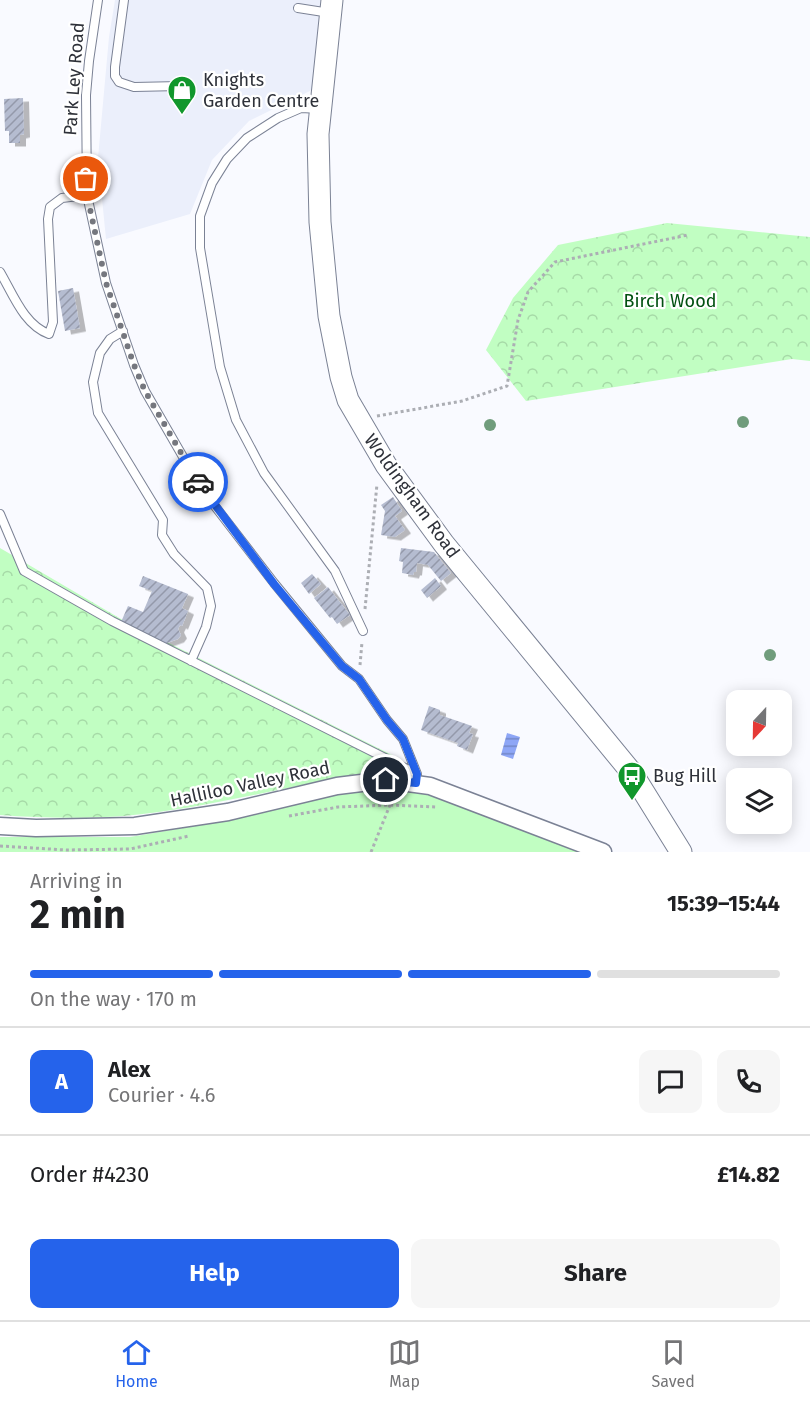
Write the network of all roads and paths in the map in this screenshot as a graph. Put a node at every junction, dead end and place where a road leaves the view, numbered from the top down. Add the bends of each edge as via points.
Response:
1 (98, 0) edge
2 (124, 0) edge
3 (331, 7) edge
4 (298, 8) dead end
5 (180, 86) dead end
6 (320, 109) junction
7 (87, 195) junction
8 (688, 235) dead end
9 (0, 272) edge
10 (123, 331) junction
11 (357, 419) junction
12 (378, 478) dead end
13 (0, 514) edge
14 (363, 630) junction
15 (191, 661) junction
16 (359, 679) junction
17 (416, 778) junction
18 (390, 805) dead end
19 (0, 826) edge
20 (371, 852) edge
21 (603, 852) edge
22 (681, 852) edge

1 - 7 lane, Park Ley Road via 86,95
2 - 5 lane via 115,76 119,82 134,87
3 - 4 lane
3 - 6 street, Woldingham Road
6 - 11 street, Woldingham Road via 320,222 326,294 341,377
6 - 14 lane via 301,108 278,118 247,138 227,159 212,183 200,216 200,248 220,367 236,420 264,473 335,571
7 - 9 lane via 62,198 50,207 53,322 49,334 38,330 27,318
7 - 10 lane, Park Ley Road via 106,283
8 - 11 path via 555,262 528,292 518,321 507,386 462,400
10 - 15 lane via 110,339 100,353 93,382 98,413 163,520 162,535 174,554 207,588 211,606
10 - 16 lane, Park Ley Road via 145,391 201,488 274,584 342,666
11 - 22 street, Woldingham Road via 444,544 632,773
12 - 14 path
13 - 15 lane via 24,570
14 - 16 path
15 - 17 lane
16 - 17 lane, Park Ley Road via 403,739
17 - 19 street, Halliloo Valley Road via 337,786 228,812 135,826
17 - 21 street, Halliloo Valley Road
18 - 20 path

